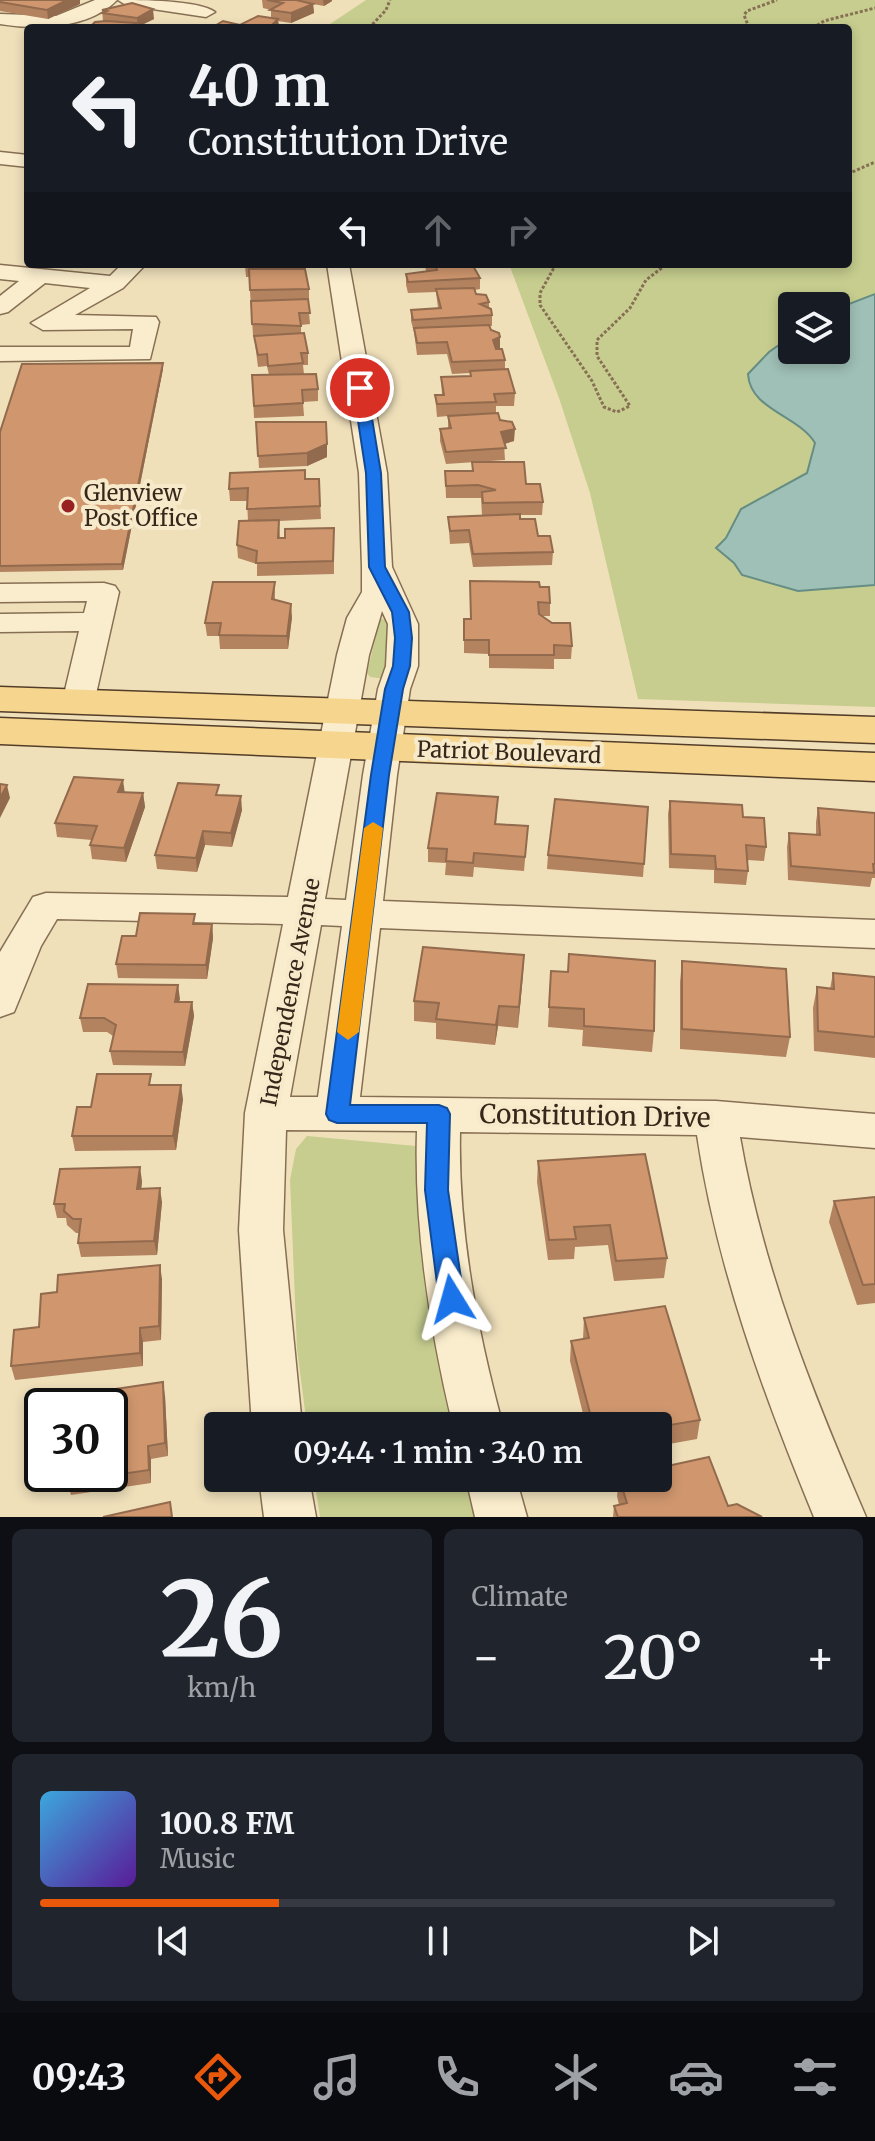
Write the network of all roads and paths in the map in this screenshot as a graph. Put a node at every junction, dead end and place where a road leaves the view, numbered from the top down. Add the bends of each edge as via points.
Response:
1 (109, 0) edge
2 (126, 0) edge
3 (390, 0) edge
4 (777, 0) edge
5 (875, 8) edge
6 (0, 19) edge
7 (28, 24) edge
8 (47, 24) edge
9 (184, 24) edge
10 (373, 24) edge
11 (747, 24) edge
12 (819, 24) edge
13 (0, 158) edge
14 (24, 161) edge
15 (875, 162) edge
16 (852, 172) edge
17 (131, 268) edge
18 (339, 268) edge
19 (554, 268) edge
20 (662, 268) edge
21 (0, 272) edge
22 (40, 276) junction
23 (115, 283) junction
24 (0, 307) edge
25 (43, 323) junction
26 (0, 353) edge
27 (377, 567) junction
28 (0, 593) edge
29 (97, 622) junction
30 (0, 623) edge
31 (0, 699) edge
32 (78, 703) junction
33 (340, 728) junction
34 (387, 730) junction
35 (875, 730) edge
36 (0, 731) edge
37 (875, 767) edge
38 (305, 911) junction
39 (361, 915) junction
40 (875, 934) edge
41 (0, 1002) edge
42 (266, 1113) junction
43 (337, 1114) junction
44 (439, 1114) junction
45 (716, 1118) junction
46 (875, 1131) edge
47 (276, 1412) edge
48 (474, 1412) edge
49 (286, 1492) edge
50 (495, 1492) edge
51 (290, 1517) edge
52 (501, 1517) edge
53 (840, 1517) edge

1 - 8 street
2 - 9 street via 211,9
3 - 10 path
4 - 11 path via 747,11
5 - 12 path
6 - 7 street
13 - 14 street
15 - 16 path
17 - 23 street
18 - 27 street, Independence Avenue via 373,473
19 - 20 path via 540,293 540,305 592,381 599,400 617,412 630,406 597,356 597,340
21 - 22 street
22 - 23 street
22 - 24 street
23 - 25 street
25 - 26 street
25 - 26 street via 147,322 141,354
27 - 33 street, Independence Avenue via 377,592 358,632
27 - 34 street, Independence Avenue via 403,624 402,666
28 - 29 street via 104,592
29 - 30 street
29 - 32 street
31 - 32 main road, Patriot Boulevard
32 - 33 main road, Patriot Boulevard
33 - 34 main road, Patriot Boulevard
33 - 36 main road, Patriot Boulevard
33 - 38 street, Independence Avenue
34 - 35 main road, Patriot Boulevard
34 - 37 main road, Patriot Boulevard
34 - 39 street, Independence Avenue
38 - 39 street
38 - 41 street via 46,906 22,945
38 - 42 street, Independence Avenue
39 - 40 street
39 - 43 street, Independence Avenue
42 - 43 street, Constitution Drive
42 - 47 street, Independence Avenue via 261,1230
43 - 44 street, Constitution Drive
44 - 45 street, Constitution Drive
44 - 48 street via 437,1190 459,1353
45 - 46 street, Constitution Drive
45 - 53 street via 750,1278 800,1425
49 - 51 street
50 - 52 street

